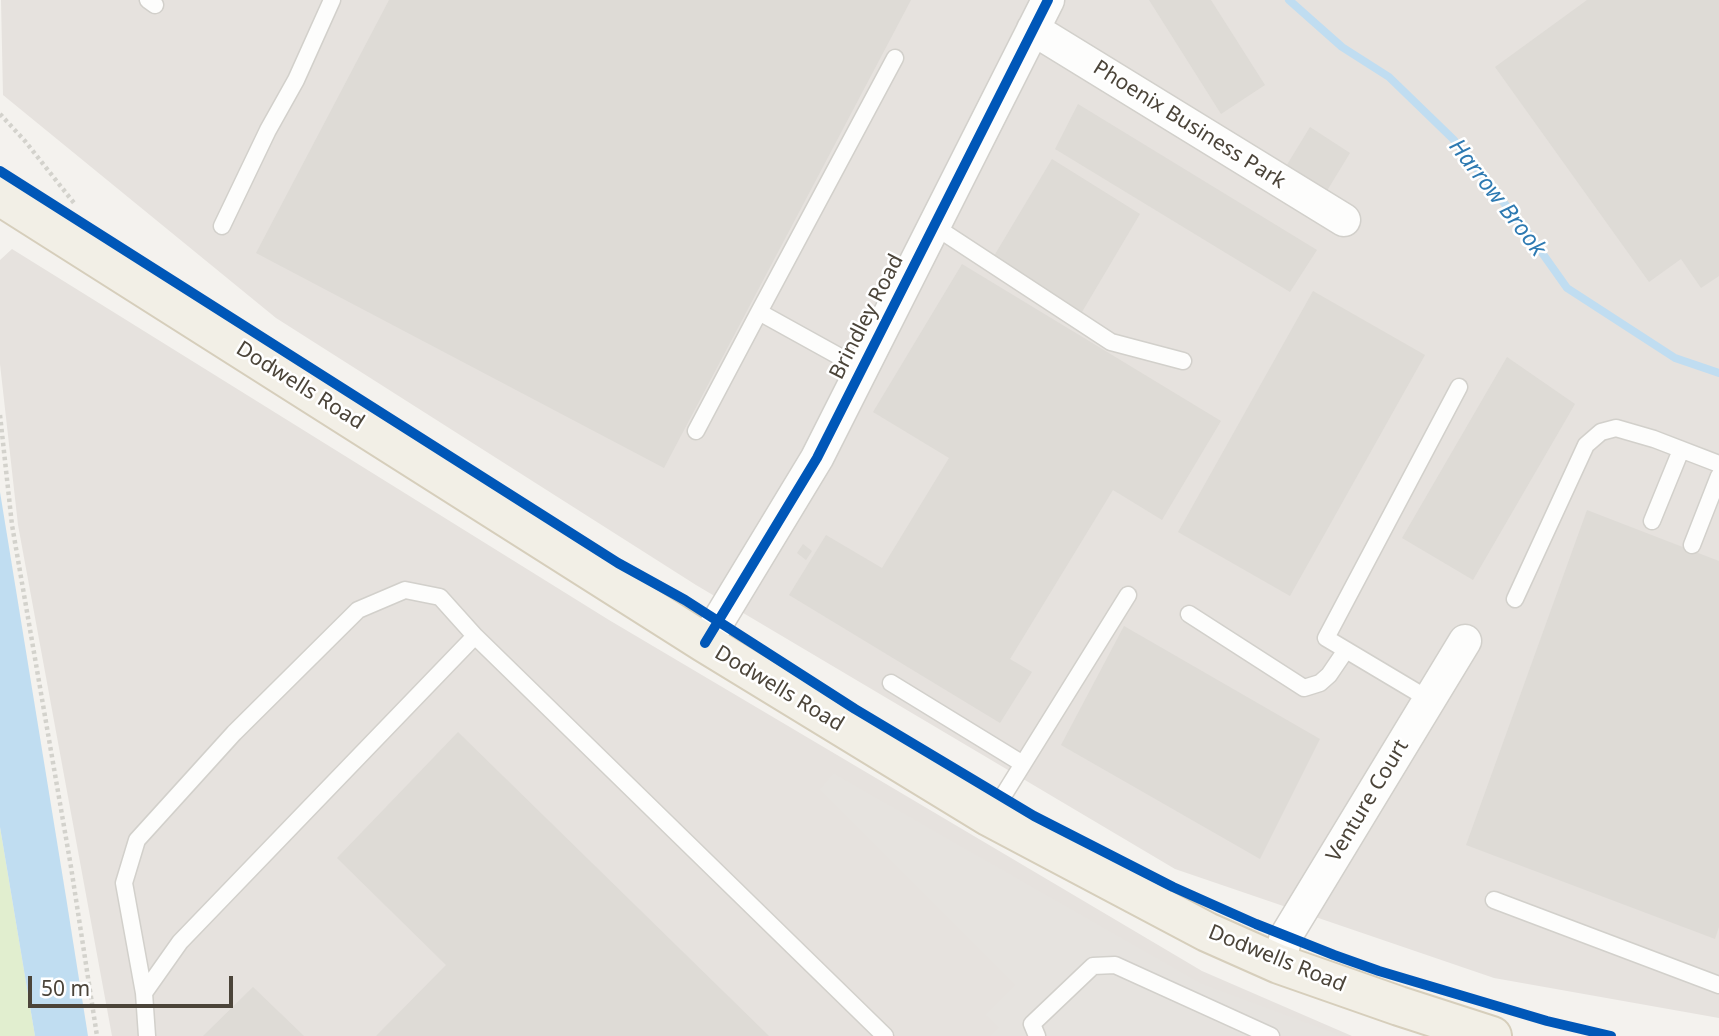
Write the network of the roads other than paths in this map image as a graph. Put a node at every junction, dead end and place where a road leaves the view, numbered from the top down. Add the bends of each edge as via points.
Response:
1 (331, 0) edge
2 (1048, 0) edge
3 (1033, 29) junction
4 (895, 58) dead end
5 (8, 201) edge
6 (1344, 220) dead end
7 (222, 226) dead end
8 (934, 226) junction
9 (759, 312) junction
10 (1184, 361) dead end
11 (862, 369) junction
12 (1459, 387) dead end
13 (696, 431) dead end
14 (1681, 450) junction
15 (1719, 464) edge
16 (1719, 477) edge
17 (1652, 521) dead end
18 (1692, 545) dead end
19 (1128, 595) dead end
20 (1515, 599) dead end
21 (1189, 614) dead end
22 (474, 636) junction
23 (1465, 641) dead end
24 (705, 643) junction
25 (1346, 650) junction
26 (891, 683) dead end
27 (1430, 700) junction
28 (1023, 764) junction
29 (990, 817) junction
30 (1494, 900) dead end
31 (1279, 964) junction
32 (1719, 985) edge
33 (144, 993) junction
34 (1480, 1034) edge
35 (148, 1036) edge
36 (884, 1036) edge
37 (1037, 1036) edge
38 (1271, 1036) edge

1 - 7 lane
2 - 3 street, Brindley Road
3 - 6 street, Phoenix Business Park
3 - 8 street, Brindley Road
4 - 9 lane
5 - 24 main road, Dodwells Road
8 - 10 lane via 1111,342
8 - 11 street, Brindley Road
9 - 11 lane
9 - 13 lane
11 - 24 street, Brindley Road via 817,458
12 - 25 lane via 1326,638
14 - 15 lane
14 - 17 lane
14 - 20 lane via 1616,428 1601,432 1586,445
16 - 18 lane
19 - 28 lane
21 - 25 lane via 1304,688 1329,675
22 - 33 lane via 180,942
22 - 33 lane via 440,597 405,590 358,610 234,733 137,840 124,883
22 - 36 lane
23 - 27 street, Venture Court
24 - 29 main road, Dodwells Road
25 - 27 lane
26 - 28 lane
27 - 31 street, Venture Court via 1286,936
28 - 29 lane
29 - 31 main road, Dodwells Road via 1207,932
30 - 32 lane
31 - 34 main road, Dodwells Road
33 - 35 lane
37 - 38 lane via 1032,1024 1093,967 1115,965

